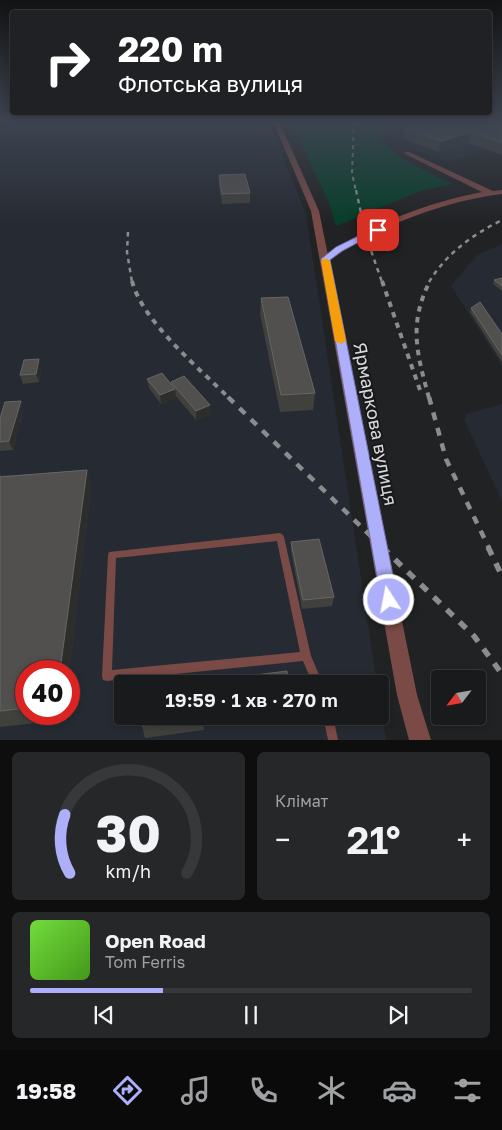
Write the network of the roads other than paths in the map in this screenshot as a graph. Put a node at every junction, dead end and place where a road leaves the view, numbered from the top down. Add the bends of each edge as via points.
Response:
1 (291, 156) edge
2 (412, 156) edge
3 (502, 192) edge
4 (491, 193) junction
5 (325, 259) junction
6 (306, 656) junction
7 (314, 675) edge
8 (330, 725) edge
9 (333, 740) edge
10 (420, 740) edge

1 - 5 street, Ярмаркова вулиця via 316,211
2 - 4 street
3 - 4 street
4 - 5 street via 462,198 390,224
5 - 10 street, Ярмаркова вулиця via 407,695
6 - 6 lane via 107,676 112,556 280,537
6 - 7 lane
8 - 9 lane

